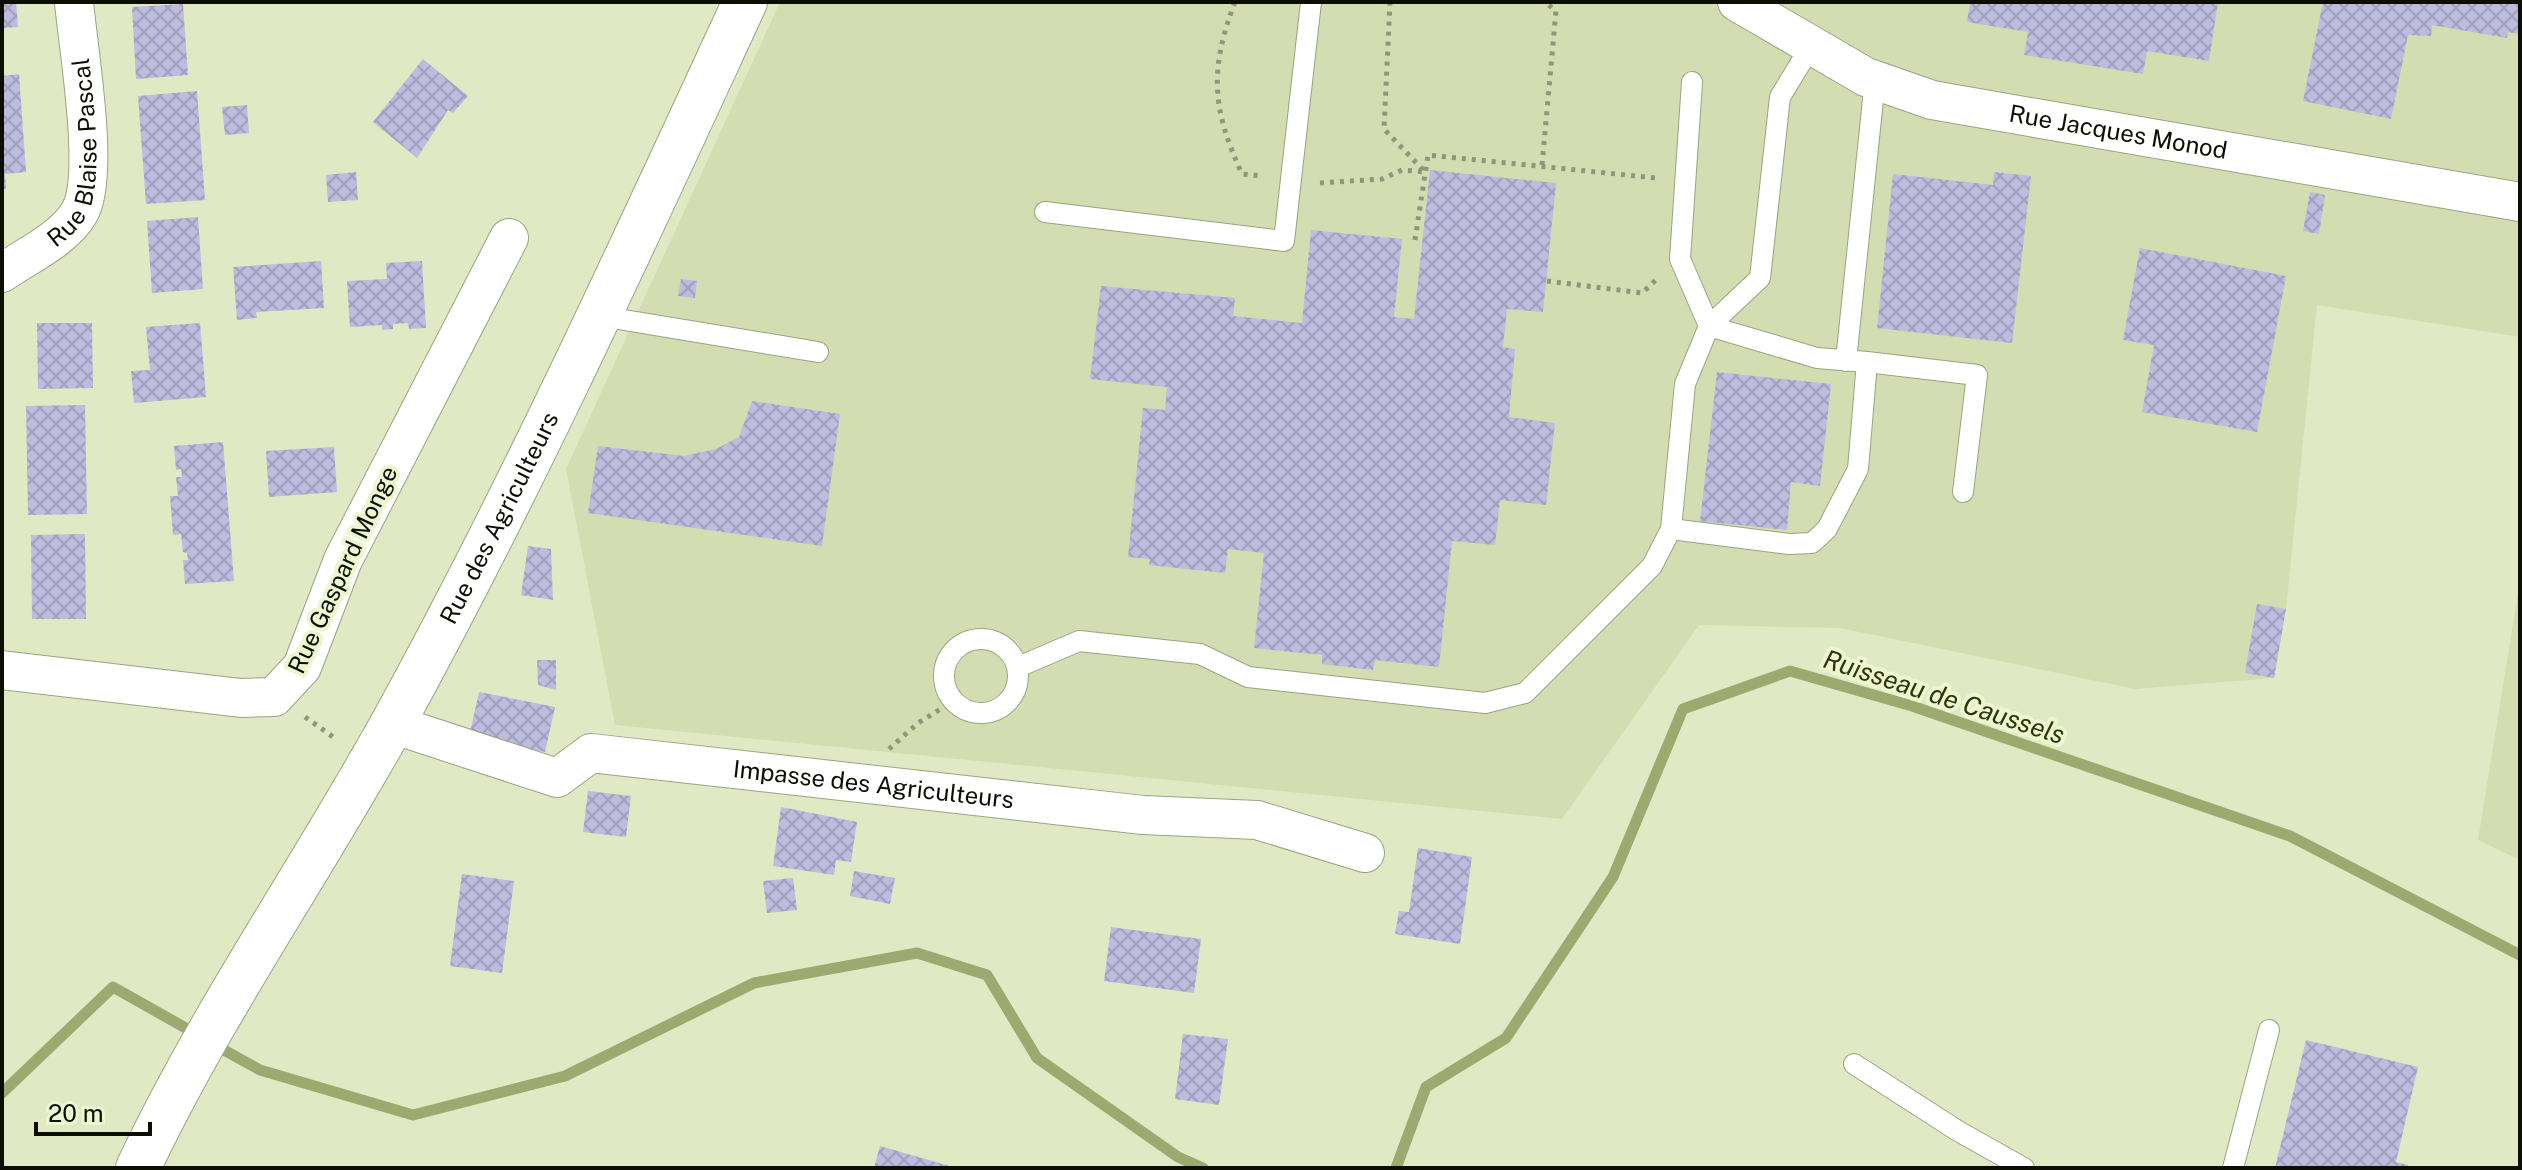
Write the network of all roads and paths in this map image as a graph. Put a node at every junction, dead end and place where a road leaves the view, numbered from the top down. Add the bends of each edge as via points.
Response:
1 (74, 2) edge
2 (745, 2) edge
3 (1311, 2) edge
4 (1545, 2) edge
5 (1737, 2) edge
6 (1811, 46) junction
7 (1875, 80) junction
8 (1692, 82) dead end
9 (1542, 165) junction
10 (1685, 181) junction
11 (2520, 202) edge
12 (1045, 212) dead end
13 (509, 238) dead end
14 (1415, 240) dead end
15 (1680, 259) junction
16 (2, 273) edge
17 (1547, 281) dead end
18 (600, 316) junction
19 (1709, 326) junction
20 (818, 352) dead end
21 (1846, 361) junction
22 (1867, 362) junction
23 (1963, 492) dead end
24 (1671, 529) junction
25 (1018, 667) junction
26 (2, 670) edge
27 (274, 697) junction
28 (952, 702) junction
29 (392, 724) junction
30 (370, 761) junction
31 (846, 781) junction
32 (1365, 853) dead end
33 (2269, 1030) dead end
34 (1854, 1064) dead end
35 (158, 1147) edge
36 (138, 1168) edge
37 (2024, 1168) edge
38 (2233, 1168) edge

1 - 16 street, Rue Blaise Pascal via 88,197 63,231
2 - 18 street, Rue des Agriculteurs
3 - 12 lane via 1284,241
4 - 9 path via 1556,11
5 - 6 street, Rue Jacques Monod
6 - 7 street, Rue Jacques Monod
6 - 19 lane via 1780,97 1760,278
7 - 11 street, Rue Jacques Monod via 1932,100
7 - 21 lane
8 - 10 lane
9 - 10 path
9 - 14 path via 1428,155
10 - 15 lane
13 - 27 street, Rue Gaspard Monge via 343,560 302,667
15 - 17 path via 1642,293
15 - 19 lane
18 - 20 lane
18 - 29 street, Rue des Agriculteurs via 547,431
19 - 21 lane via 1817,358
19 - 24 lane via 1685,384
21 - 22 lane
22 - 23 lane via 1977,375
22 - 24 lane via 1858,469 1827,529 1812,543
24 - 25 lane via 1652,566 1525,693 1485,703 1248,677 1200,654 1079,641
25 - 28 lane via 1018,685 992,712 972,713
25 - 28 lane via 1004,647 990,639 956,648 944,664 943,681
26 - 27 street, Rue Gaspard Monge via 241,698
27 - 30 path
28 - 31 path
29 - 30 street, Rue des Agriculteurs
29 - 31 street, Impasse des Agriculteurs via 557,778 591,753
30 - 35 street, Rue des Agriculteurs via 195,1057
31 - 32 street, Impasse des Agriculteurs via 1143,815 1257,820
33 - 38 lane
34 - 37 lane
35 - 36 street

